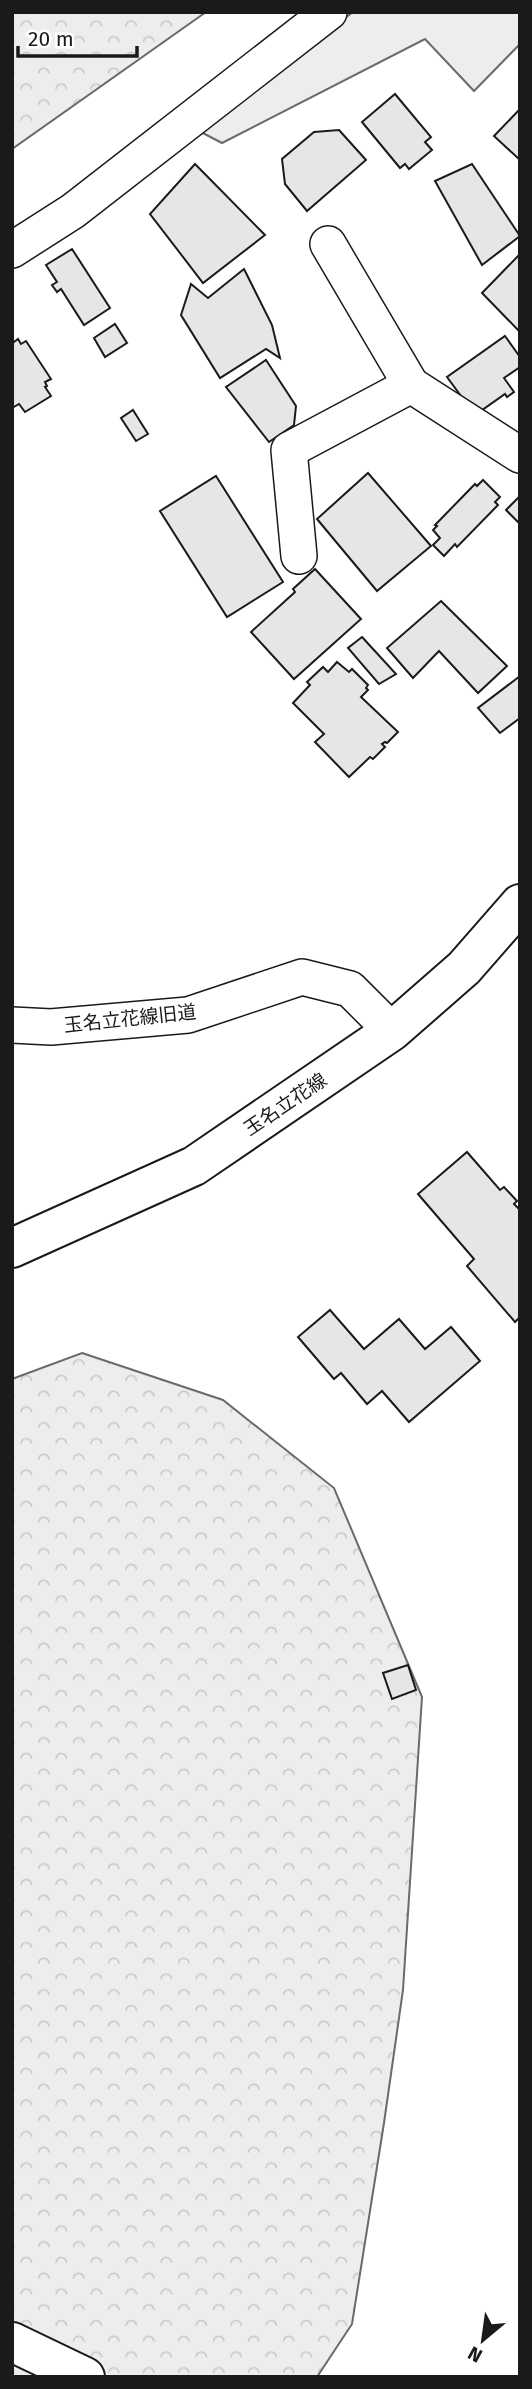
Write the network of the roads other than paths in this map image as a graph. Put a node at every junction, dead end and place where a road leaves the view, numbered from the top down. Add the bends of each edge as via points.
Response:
1 (329, 12) edge
2 (328, 244) dead end
3 (12, 250) edge
4 (411, 385) junction
5 (520, 455) edge
6 (299, 556) dead end
7 (520, 904) edge
8 (12, 1025) edge
9 (392, 1031) junction
10 (12, 1248) edge
11 (12, 2342) edge
12 (85, 2377) edge

1 - 3 street via 73,211
2 - 4 street
4 - 5 street
4 - 6 street via 289,450
7 - 9 main road, 玉名立花線 via 464,968
8 - 9 street, 玉名立花線旧道 via 51,1027 188,1016 303,977 350,989
9 - 10 main road, 玉名立花線 via 194,1166
11 - 12 main road

